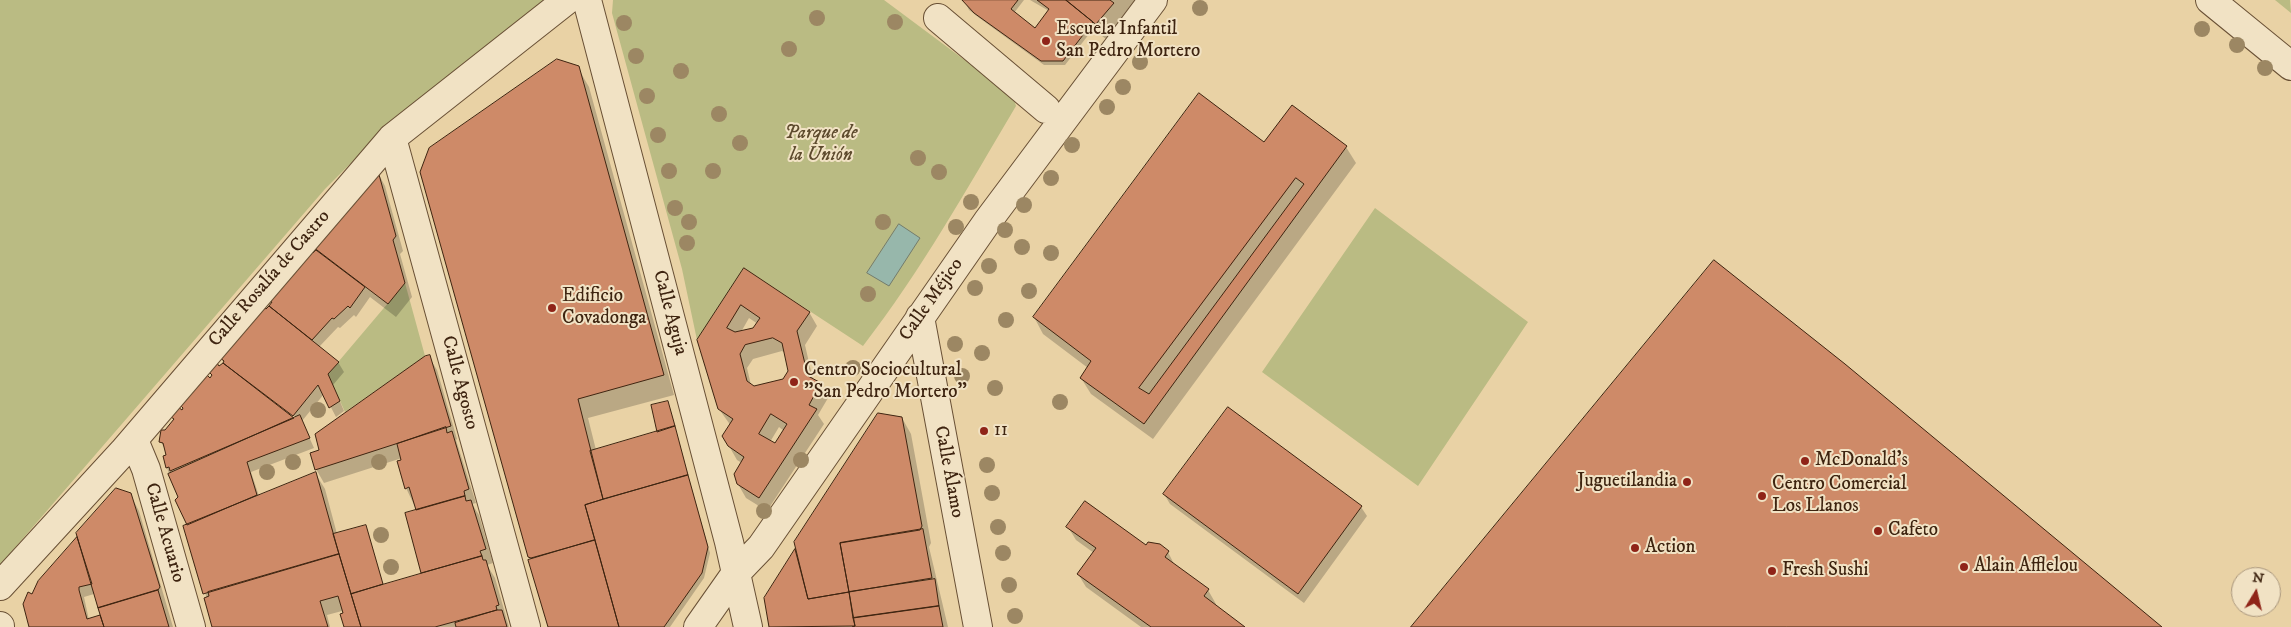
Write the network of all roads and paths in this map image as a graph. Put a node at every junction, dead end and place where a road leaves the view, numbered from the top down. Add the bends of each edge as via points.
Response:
1 (567, 0) edge
2 (587, 0) edge
3 (1153, 0) edge
4 (2210, 0) edge
5 (935, 6) edge
6 (2291, 66) edge
7 (1046, 108) dead end
8 (392, 138) junction
9 (920, 317) junction
10 (134, 440) junction
11 (736, 573) junction
12 (0, 586) edge
13 (191, 627) edge
14 (526, 627) edge
15 (698, 627) edge
16 (748, 627) edge
17 (978, 627) edge

1 - 8 street, Calle Rosalía de Castro
2 - 11 street, Calle Aguja
3 - 9 street, Calle Méjico
4 - 6 street
5 - 7 street
8 - 10 street, Calle Rosalía de Castro
8 - 14 street, Calle Agosto
9 - 11 street, Calle Méjico via 761,547
9 - 17 street, Calle Álamo
10 - 12 street, Calle Rosalía de Castro
10 - 13 street, Calle Acuario via 146,469
11 - 15 street, Calle Méjico
11 - 16 street, Calle Aguja

